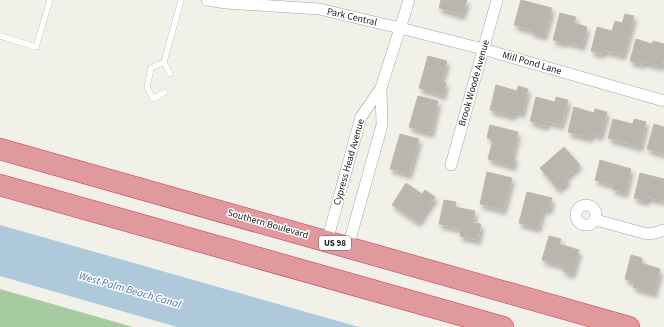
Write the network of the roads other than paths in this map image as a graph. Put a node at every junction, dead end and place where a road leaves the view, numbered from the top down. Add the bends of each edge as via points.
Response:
1 (50, 0) edge
2 (181, 0) edge
3 (207, 0) edge
4 (409, 0) edge
5 (497, 0) edge
6 (321, 5) edge
7 (400, 28) junction
8 (0, 36) edge
9 (483, 49) junction
10 (164, 62) junction
11 (170, 74) dead end
12 (381, 88) junction
13 (166, 92) dead end
14 (664, 101) edge
15 (0, 149) edge
16 (451, 165) dead end
17 (0, 185) edge
18 (596, 220) dead end
19 (660, 232) edge
20 (327, 241) junction
21 (348, 247) junction
22 (503, 327) edge
23 (629, 327) edge

1 - 8 lane via 36,47
2 - 10 lane
3 - 6 street, Park Central via 226,3
4 - 7 street, Cypress Head Avenue
5 - 9 street, Brook Woode Avenue
6 - 7 street, Park Central
7 - 9 street, Mill Pond Lane
7 - 12 street, Cypress Head Avenue
9 - 14 street, Mill Pond Lane
9 - 16 street, Brook Woode Avenue
10 - 11 lane
10 - 13 lane via 151,68 147,87 153,99
12 - 20 street, Cypress Head Avenue via 361,117
12 - 21 street, Cypress Head Avenue via 382,125
15 - 20 highway, Southern Boulevard / US 98
17 - 22 highway
18 - 19 street via 640,232
20 - 21 highway, Southern Boulevard / US 98
21 - 23 highway, Southern Boulevard / US 98

